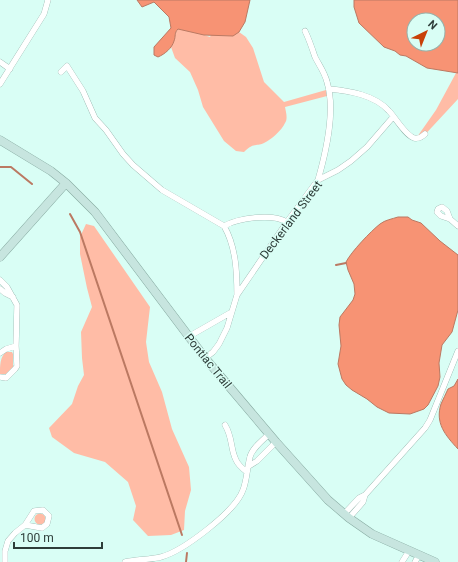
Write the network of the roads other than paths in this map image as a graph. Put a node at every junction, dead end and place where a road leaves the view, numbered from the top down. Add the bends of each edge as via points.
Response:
1 (48, 0) edge
2 (305, 31) dead end
3 (0, 62) edge
4 (10, 69) junction
5 (60, 72) dead end
6 (0, 84) edge
7 (329, 89) junction
8 (393, 117) junction
9 (425, 134) dead end
10 (0, 140) edge
11 (318, 180) junction
12 (66, 183) junction
13 (450, 219) dead end
14 (287, 222) junction
15 (224, 226) junction
16 (458, 226) edge
17 (0, 257) edge
18 (0, 280) edge
19 (0, 289) edge
20 (237, 295) junction
21 (14, 297) junction
22 (230, 313) junction
23 (188, 337) junction
24 (16, 346) junction
25 (458, 351) edge
26 (0, 353) edge
27 (205, 358) junction
28 (0, 377) edge
29 (225, 425) dead end
30 (269, 434) junction
31 (276, 442) junction
32 (248, 469) junction
33 (347, 516) junction
34 (25, 525) dead end
35 (409, 551) junction
36 (417, 559) edge
37 (5, 562) edge
38 (125, 562) edge
39 (402, 562) edge
40 (435, 562) edge

1 - 4 street via 44,14
2 - 7 street
3 - 4 street
4 - 6 street
5 - 15 street via 67,66 83,91 95,118 133,165 162,190
7 - 8 street via 348,91 371,98 384,106
7 - 11 street via 328,146
8 - 9 street via 412,137 420,138
8 - 11 street, Deckerland Street via 351,161
10 - 12 main road, Pontiac Trail
11 - 14 street, Deckerland Street
12 - 17 main road
12 - 23 main road, Pontiac Trail via 95,212
13 - 16 street
14 - 15 street via 276,218 260,218
14 - 20 street, Deckerland Street
15 - 20 street via 234,256
18 - 21 street
19 - 21 street
20 - 22 street, Deckerland Street
21 - 24 street via 18,310
22 - 23 street
22 - 27 street, Deckerland Street via 227,328 219,344 214,352
23 - 27 main road, Pontiac Trail
24 - 26 street via 6,348
24 - 28 street via 17,366 6,378
25 - 33 street via 425,428 365,495 363,502
27 - 30 main road, Pontiac Trail
29 - 32 street via 231,437 236,459 242,468
30 - 31 main road, Pontiac Trail
30 - 32 street via 250,456
31 - 32 street
31 - 33 main road, Pontiac Trail via 328,500
32 - 38 street via 243,490 237,500 189,543 162,557
33 - 35 main road, Pontiac Trail via 372,534
34 - 37 street via 8,541
35 - 36 main road, Pontiac Trail
35 - 39 street
36 - 40 main road, Pontiac Trail

